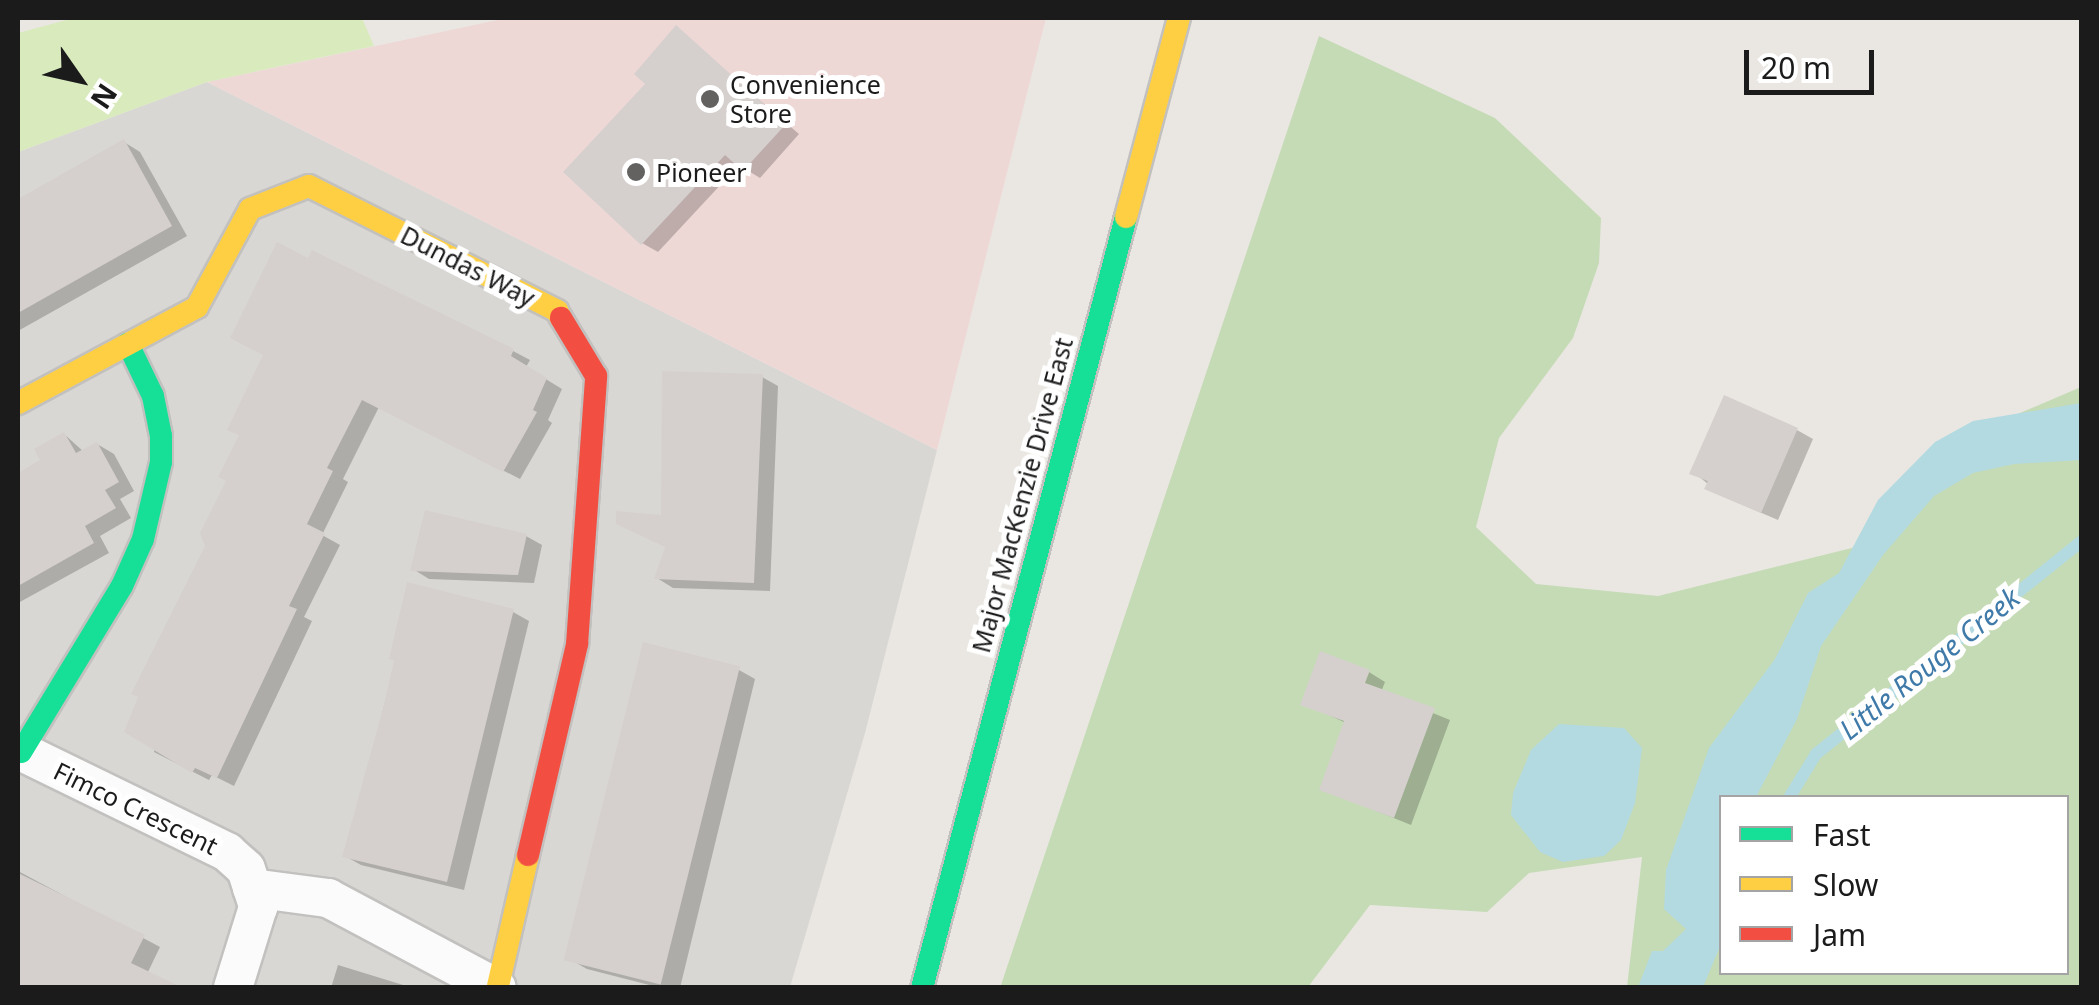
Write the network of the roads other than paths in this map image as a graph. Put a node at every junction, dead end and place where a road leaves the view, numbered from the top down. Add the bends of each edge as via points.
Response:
1 (1179, 18) edge
2 (128, 344) junction
3 (18, 403) edge
4 (19, 751) edge
5 (252, 888) junction
6 (498, 987) edge
7 (233, 988) edge
8 (922, 988) edge

1 - 8 street, Major MacKenzie Drive East
2 - 3 street, Dundas Way
2 - 4 street via 162,436 143,538 122,586
2 - 6 street, Dundas Way via 196,307 250,209 308,186 558,311 596,376 577,644
4 - 5 street, Fimco Crescent via 227,852 246,869
5 - 6 street, Dundas Way via 328,898
5 - 7 street via 258,907

